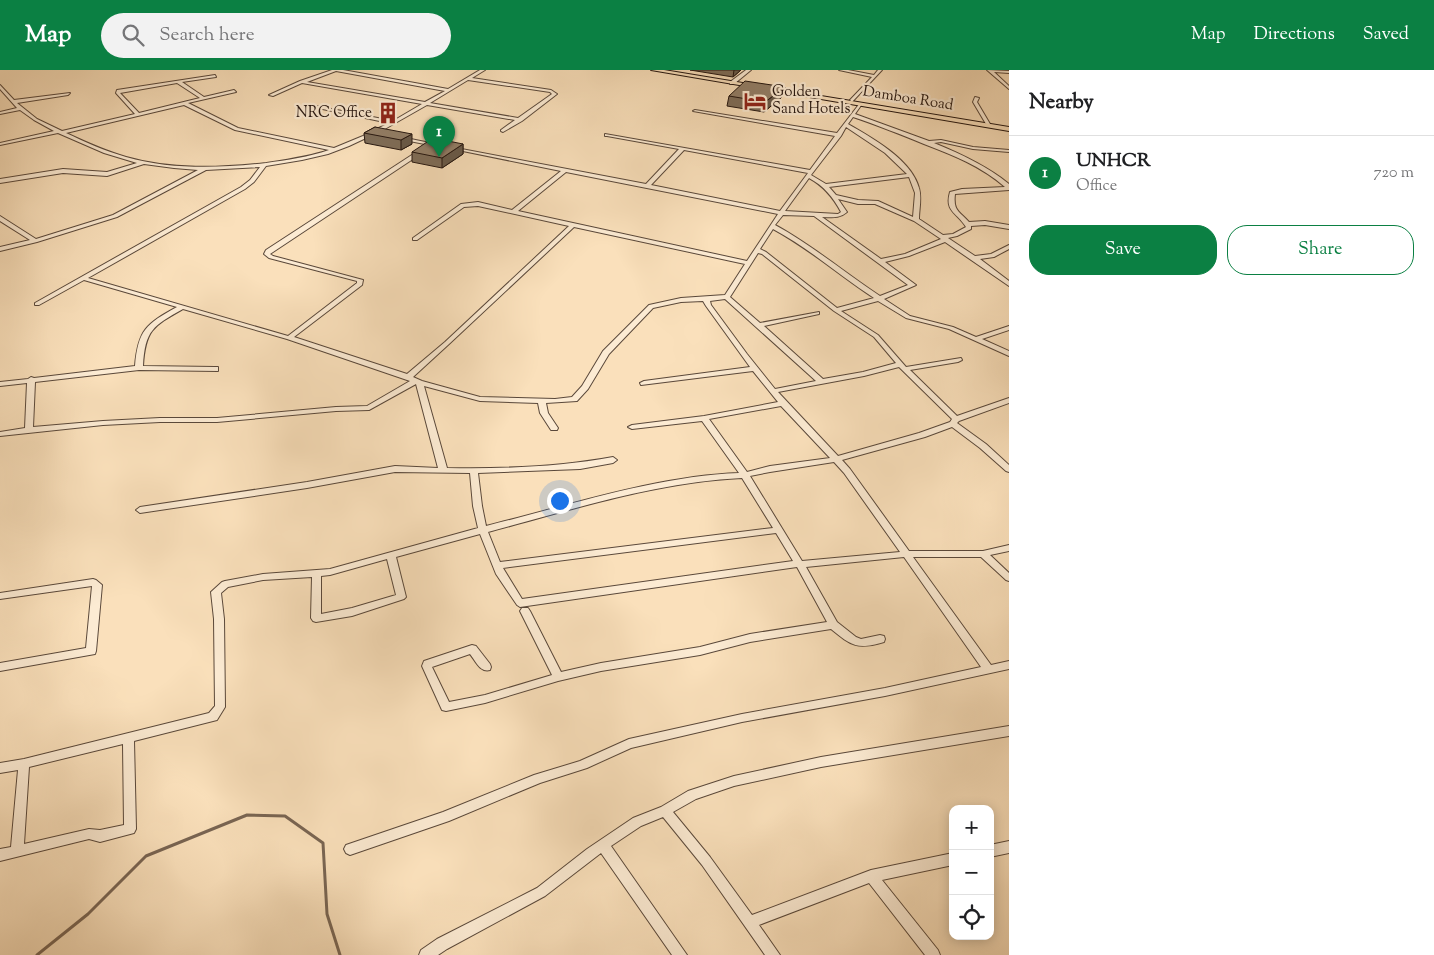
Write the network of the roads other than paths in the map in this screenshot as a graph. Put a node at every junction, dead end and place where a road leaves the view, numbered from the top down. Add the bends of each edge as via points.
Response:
1 (336, 70) edge
2 (361, 70) edge
3 (483, 70) edge
4 (654, 70) edge
5 (667, 70) edge
6 (749, 70) edge
7 (841, 70) edge
8 (880, 70) edge
9 (989, 71) edge
10 (1009, 72) edge
11 (354, 74) junction
12 (215, 76) dead end
13 (875, 76) junction
14 (468, 79) junction
15 (178, 82) junction
16 (302, 82) junction
17 (733, 82) junction
18 (0, 86) edge
19 (1009, 88) edge
20 (449, 90) junction
21 (234, 92) dead end
22 (68, 94) dead end
23 (270, 95) dead end
24 (3, 96) edge
25 (976, 98) dead end
26 (204, 99) junction
27 (852, 101) junction
28 (13, 102) junction
29 (184, 103) junction
30 (425, 104) junction
31 (860, 104) junction
32 (313, 106) dead end
33 (19, 109) junction
34 (695, 111) dead end
35 (0, 114) edge
36 (138, 114) junction
37 (852, 115) junction
38 (520, 120) junction
39 (392, 122) junction
40 (988, 123) junction
41 (846, 125) junction
42 (1009, 128) edge
43 (503, 131) dead end
44 (59, 132) junction
45 (374, 133) junction
46 (384, 135) edge
47 (607, 135) dead end
48 (839, 135) junction
49 (394, 136) edge
50 (926, 143) junction
51 (0, 144) edge
52 (433, 144) junction
53 (336, 149) junction
54 (682, 149) junction
55 (1009, 151) edge
56 (142, 163) junction
57 (265, 164) junction
58 (206, 168) junction
59 (565, 170) junction
60 (811, 174) junction
61 (909, 175) junction
62 (0, 181) edge
63 (647, 186) junction
64 (825, 186) junction
65 (1009, 186) edge
66 (835, 196) junction
67 (513, 212) junction
68 (782, 213) junction
69 (816, 215) junction
70 (0, 218) edge
71 (916, 220) junction
72 (968, 224) junction
73 (573, 225) junction
74 (772, 226) junction
75 (1009, 226) edge
76 (944, 238) junction
77 (415, 239) dead end
78 (35, 241) junction
79 (1008, 247) edge
80 (0, 249) edge
81 (756, 250) junction
82 (974, 258) junction
83 (880, 261) junction
84 (749, 263) junction
85 (83, 278) junction
86 (1009, 284) edge
87 (727, 297) junction
88 (878, 298) junction
89 (706, 299) junction
90 (37, 304) dead end
91 (182, 307) junction
92 (836, 310) junction
93 (817, 313) dead end
94 (760, 325) junction
95 (1009, 328) edge
96 (289, 338) junction
97 (976, 339) junction
98 (1009, 354) edge
99 (958, 360) dead end
100 (903, 367) junction
101 (139, 368) junction
102 (215, 369) dead end
103 (755, 369) junction
104 (408, 376) junction
105 (31, 379) junction
106 (417, 382) junction
107 (644, 382) dead end
108 (822, 382) junction
109 (0, 384) edge
110 (774, 391) junction
111 (541, 400) junction
112 (1009, 400) edge
113 (783, 403) junction
114 (704, 418) junction
115 (954, 421) junction
116 (632, 427) dead end
117 (554, 428) dead end
118 (29, 430) junction
119 (0, 434) edge
120 (837, 459) junction
121 (613, 460) dead end
122 (1007, 466) edge
123 (443, 469) junction
124 (474, 471) junction
125 (745, 475) junction
126 (140, 510) dead end
127 (483, 530) junction
128 (778, 530) junction
129 (1009, 548) edge
130 (907, 554) junction
131 (983, 554) junction
132 (391, 556) junction
133 (800, 564) junction
134 (498, 565) junction
135 (316, 573) junction
136 (1009, 578) edge
137 (0, 596) edge
138 (525, 611) dead end
139 (833, 625) junction
140 (880, 639) dead end
141 (1009, 665) edge
142 (0, 667) edge
143 (486, 667) dead end
144 (988, 669) junction
145 (558, 677) junction
146 (1009, 731) edge
147 (128, 737) junction
148 (24, 764) junction
149 (0, 768) edge
150 (665, 811) junction
151 (603, 845) junction
152 (1009, 848) edge
153 (350, 849) dead end
154 (994, 850) edge
155 (17, 851) junction
156 (0, 855) edge
157 (949, 860) edge
158 (871, 876) junction
159 (749, 922) junction
160 (426, 955) edge
161 (680, 955) edge
162 (773, 955) edge
163 (933, 955) edge

1 - 11 street
1 - 16 street
2 - 11 street
3 - 14 street
4 - 17 main road, Damboa Road
5 - 17 main road, Damboa Road
6 - 17 street
7 - 13 street
8 - 13 street
9 - 10 street
9 - 19 street
11 - 20 street
12 - 15 street
13 - 27 street
14 - 20 street
14 - 38 street via 555,94
15 - 26 street
15 - 36 street via 119,91
16 - 23 street
16 - 30 street
17 - 27 main road, Damboa Road
17 - 31 main road, Damboa Road
18 - 24 street
20 - 30 street
21 - 26 street
22 - 28 street
24 - 28 street
25 - 40 street via 975,102
26 - 29 street
27 - 40 main road, Damboa Road
28 - 33 street
29 - 36 street
29 - 53 street via 237,129
30 - 38 street
30 - 39 street
31 - 37 street
31 - 42 main road, Damboa Road
32 - 39 street
33 - 35 street
33 - 44 street
34 - 48 street
36 - 44 street
37 - 41 street
37 - 50 street
38 - 43 street
39 - 45 street
40 - 42 main road, Damboa Road
41 - 48 street
41 - 61 street via 884,148
44 - 51 street
44 - 56 street via 97,149
45 - 46 street
45 - 53 street
47 - 54 street
48 - 60 street
49 - 52 street
50 - 55 street via 941,140 973,148
50 - 65 street via 978,166
52 - 59 street
52 - 96 street via 268,250 267,254 271,256 360,280 349,294
53 - 57 street
54 - 60 street
54 - 63 street
56 - 58 street
56 - 62 street via 108,174 63,171
57 - 58 street
57 - 85 street via 243,188
58 - 78 street via 115,216
59 - 63 street
59 - 67 street
60 - 64 street
60 - 68 street
61 - 64 street
61 - 71 street via 917,189
63 - 68 street
64 - 66 street
65 - 72 street via 952,193 952,208
66 - 69 street via 844,212 842,214
66 - 71 street via 858,202 876,202
67 - 73 street
67 - 77 street via 468,204
68 - 69 street
68 - 74 street
69 - 83 street
70 - 78 street
71 - 76 street
72 - 75 street
72 - 76 street via 969,228
73 - 84 street
73 - 104 street
74 - 81 street
74 - 88 street via 793,237
76 - 82 street
76 - 83 street via 907,255
78 - 80 street
79 - 82 street via 992,256
81 - 84 street
81 - 92 street via 775,261
82 - 86 street
83 - 88 street via 913,285
84 - 87 street
85 - 90 street
85 - 91 street
87 - 89 street
87 - 94 street
88 - 92 street
88 - 97 street via 908,317 951,328
89 - 103 street
89 - 111 street via 651,306 606,354 586,387 574,399
91 - 96 street
91 - 101 street via 144,333 139,346
92 - 100 street via 876,336
93 - 94 street
94 - 108 street
95 - 97 street
96 - 104 street
97 - 98 street
99 - 100 street
100 - 108 street
100 - 115 street
101 - 102 street
101 - 105 street
103 - 107 street
103 - 110 street
104 - 106 street
105 - 109 street
105 - 118 street
106 - 111 street via 480,399
106 - 118 street via 369,408
106 - 123 street
108 - 110 street
110 - 113 street
111 - 117 street via 544,413
112 - 115 street
113 - 114 street
113 - 120 street
114 - 116 street
114 - 125 street
115 - 120 street via 922,435
115 - 122 street
118 - 119 street
120 - 125 street
120 - 130 street
121 - 124 street via 580,466
123 - 124 street
123 - 126 street via 395,469
124 - 127 street
125 - 127 street via 630,492
125 - 128 street
127 - 132 street
127 - 134 street
128 - 133 street
128 - 134 street
129 - 131 street
130 - 131 street
130 - 133 street
130 - 144 street
131 - 136 street
132 - 135 street
132 - 135 street via 400,598 352,612 316,618
133 - 134 street via 520,603
133 - 139 street
135 - 147 street via 226,584 217,589 220,707 217,713 213,717
137 - 142 street via 93,582 97,585 91,651
138 - 145 street
139 - 140 street via 861,643
139 - 145 street via 750,638 700,651
141 - 144 street
143 - 145 street via 472,650 427,666 446,707
144 - 153 street via 629,744 583,765 538,779 445,817
146 - 150 street via 821,762 734,781 692,795
147 - 148 street
147 - 155 street via 130,829 100,836 89,834
148 - 149 street
148 - 155 street
150 - 151 street via 637,822
150 - 159 street via 706,861
151 - 160 street via 541,892
151 - 161 street
152 - 154 street
155 - 156 street
157 - 158 street
158 - 159 street
158 - 163 street
159 - 162 street

